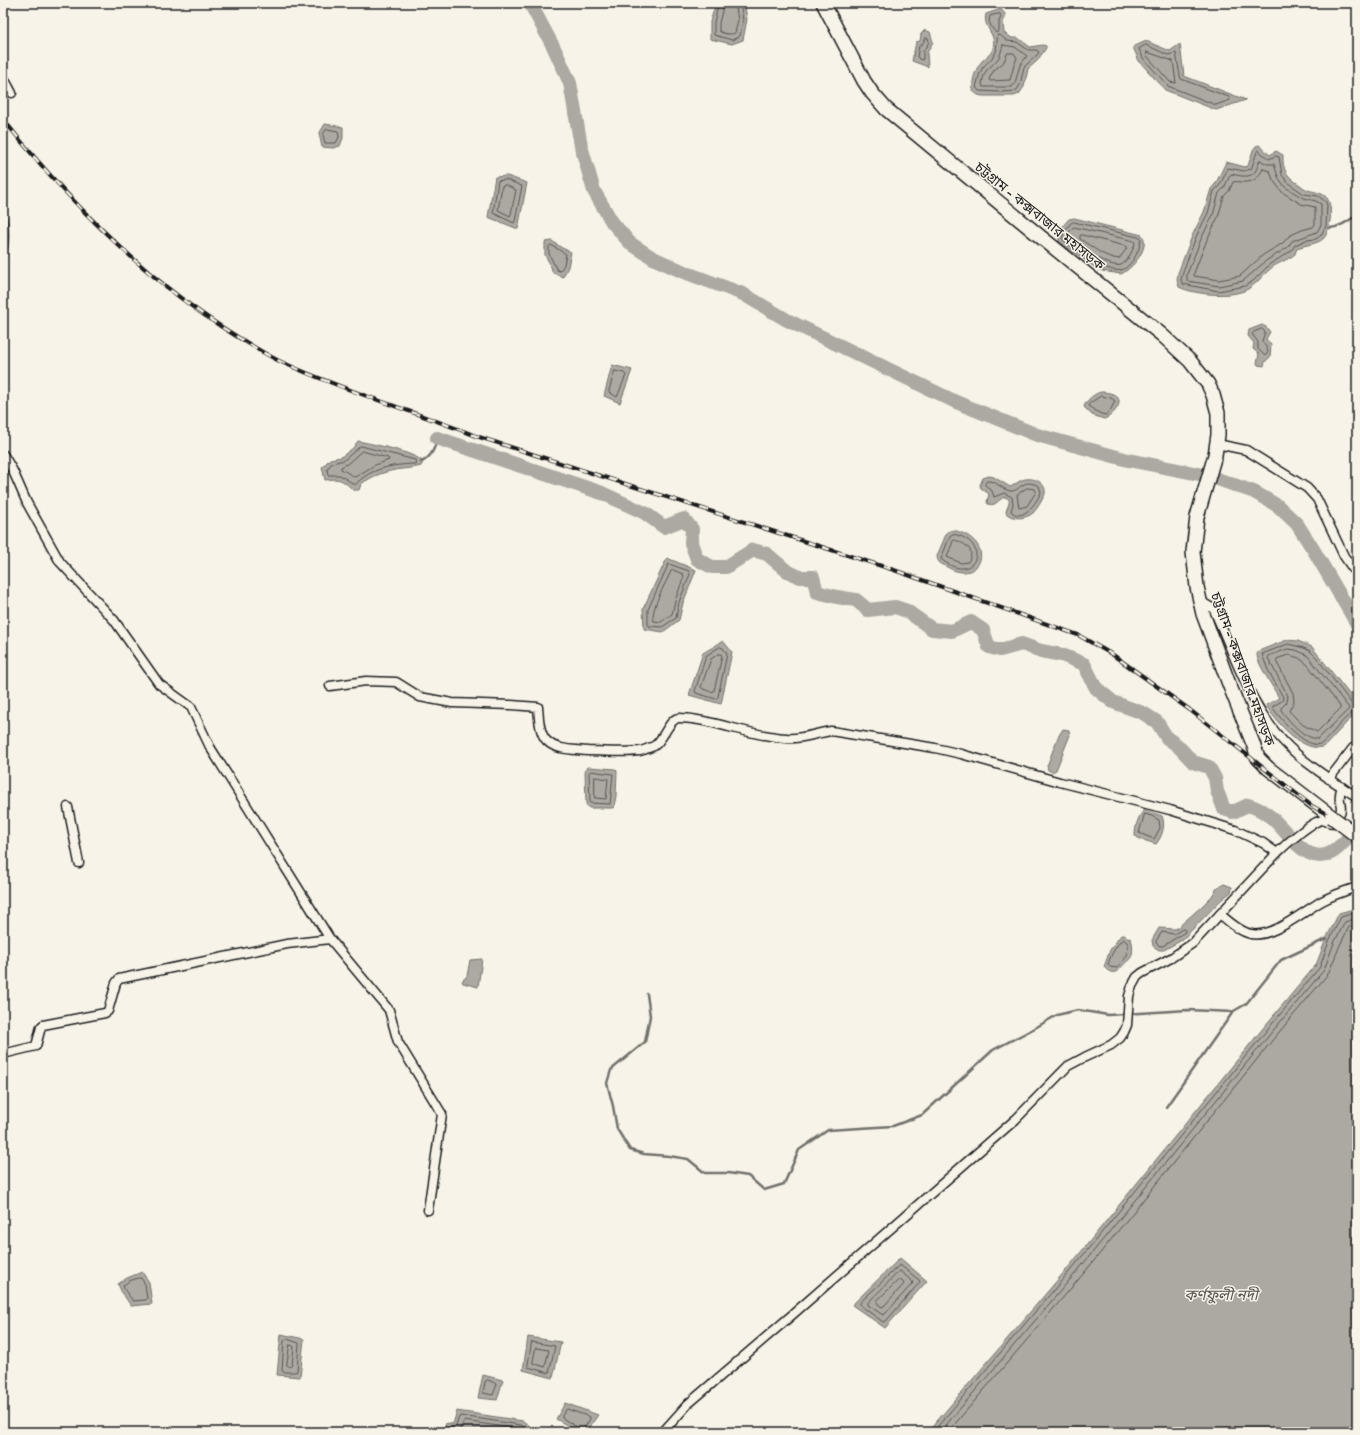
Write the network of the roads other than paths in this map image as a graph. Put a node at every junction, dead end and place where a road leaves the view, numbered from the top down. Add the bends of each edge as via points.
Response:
1 (823, 3) edge
2 (3, 76) edge
3 (12, 93) dead end
4 (1216, 449) junction
5 (3, 454) edge
6 (1357, 575) edge
7 (1200, 601) junction
8 (330, 686) dead end
9 (1353, 748) dead end
10 (1329, 779) junction
11 (1342, 787) junction
12 (1357, 797) edge
13 (68, 807) dead end
14 (1357, 836) edge
15 (1277, 853) junction
16 (79, 863) dead end
17 (1357, 887) edge
18 (1220, 914) junction
19 (330, 939) junction
20 (3, 1054) edge
21 (428, 1210) dead end
22 (663, 1432) edge

1 - 4 highway, চট্টগ্রাম - কক্সবাজার মহাসড়ক via 872,93 886,109 1162,335 1190,361 1213,395 1219,425
2 - 3 street
4 - 6 street via 1246,450 1307,488 1317,499 1344,556
4 - 7 highway, চট্টগ্রাম - কক্সবাজার মহাসড়ক via 1194,531 1193,552
5 - 19 street via 60,562 114,620 159,684 191,707 210,747
7 - 10 street via 1214,610 1241,675 1269,723 1290,748
7 - 14 highway, চট্টগ্রাম - কক্সবাজার মহাসড়ক, bridge via 1258,758
8 - 15 street via 366,681 396,682 420,697 452,703 538,707 543,736 553,746 562,749 611,752 648,749 660,741 676,718 703,721 776,737 797,738 831,731 935,748 1203,819 1235,830 1263,843
9 - 10 street
10 - 11 street
11 - 12 street
11 - 15 street via 1339,794 1342,810 1332,824 1322,820 1317,822
13 - 16 street
15 - 18 street
17 - 18 street via 1330,897 1289,922 1259,934 1247,933
18 - 22 street via 1184,950 1138,977 1129,996 1127,1025 1124,1032 1111,1045 1063,1071 1005,1129 688,1404
19 - 20 street via 287,944 119,979 108,1011 105,1013 43,1025 36,1046
19 - 21 street via 389,1010 398,1042 442,1114

